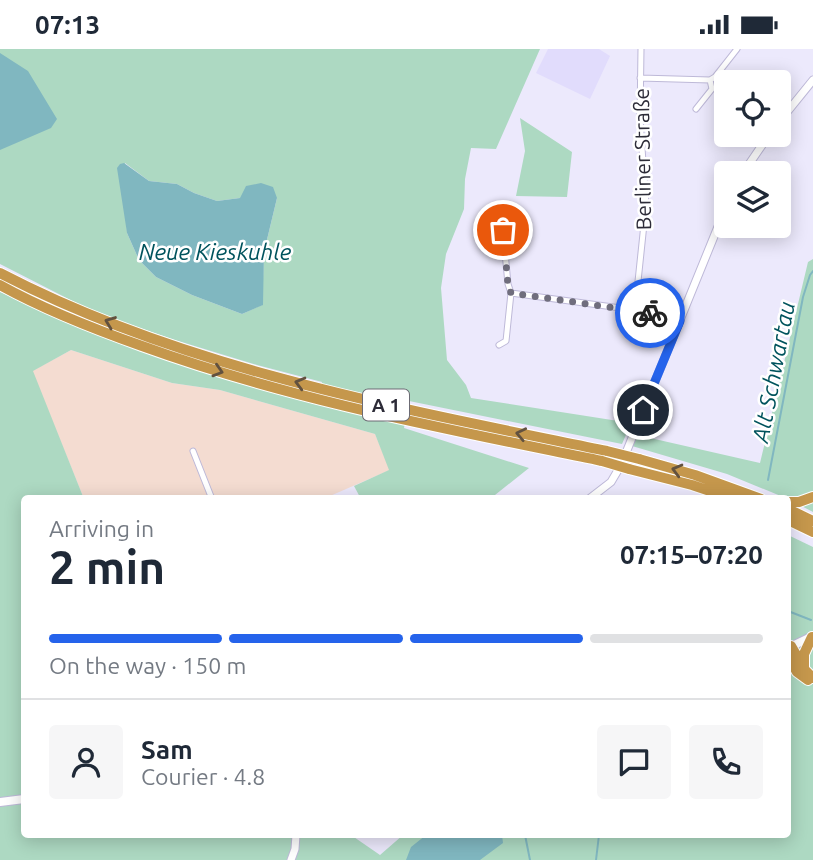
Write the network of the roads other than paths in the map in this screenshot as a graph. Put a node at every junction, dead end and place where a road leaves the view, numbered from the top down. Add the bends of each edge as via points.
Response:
1 (641, 49) edge
2 (737, 49) edge
3 (640, 78) junction
4 (813, 79) edge
5 (710, 80) junction
6 (791, 107) edge
7 (696, 109) dead end
8 (499, 225) dead end
9 (714, 237) edge
10 (0, 273) edge
11 (0, 285) edge
12 (511, 293) junction
13 (635, 310) junction
14 (680, 321) junction
15 (499, 345) dead end
16 (172, 351) junction
17 (193, 451) dead end
18 (604, 456) junction
19 (210, 495) edge
20 (594, 495) edge
21 (722, 495) edge
22 (750, 495) edge
23 (813, 497) edge
24 (791, 502) edge
25 (791, 510) edge
26 (791, 521) edge
27 (813, 521) edge
28 (813, 532) edge
29 (813, 637) edge
30 (791, 648) edge
31 (791, 655) edge
32 (803, 674) edge
33 (21, 799) edge
34 (0, 802) edge
35 (296, 838) edge
36 (291, 860) edge

1 - 3 street, Berliner Straße
2 - 5 street
3 - 5 street
3 - 13 street, Berliner Straße via 646,205
4 - 6 street
5 - 7 street via 712,89
8 - 12 street
9 - 14 street
16 -> 10 highway, A 1
11 - 16 highway, A 1 via 88,325
12 - 13 street
12 - 15 street via 506,341
13 - 14 street
14 - 20 street via 621,465 611,482
16 - 18 highway, A 1
17 - 19 street
18 - 21 highway, A 1, bridge via 629,468
22 -> 18 highway, A 1, bridge via 639,459
23 - 24 highway
25 - 27 highway
26 - 28 highway
29 - 30 main road
29 - 32 highway via 804,654
31 - 32 highway
33 - 34 main road
35 - 36 street

